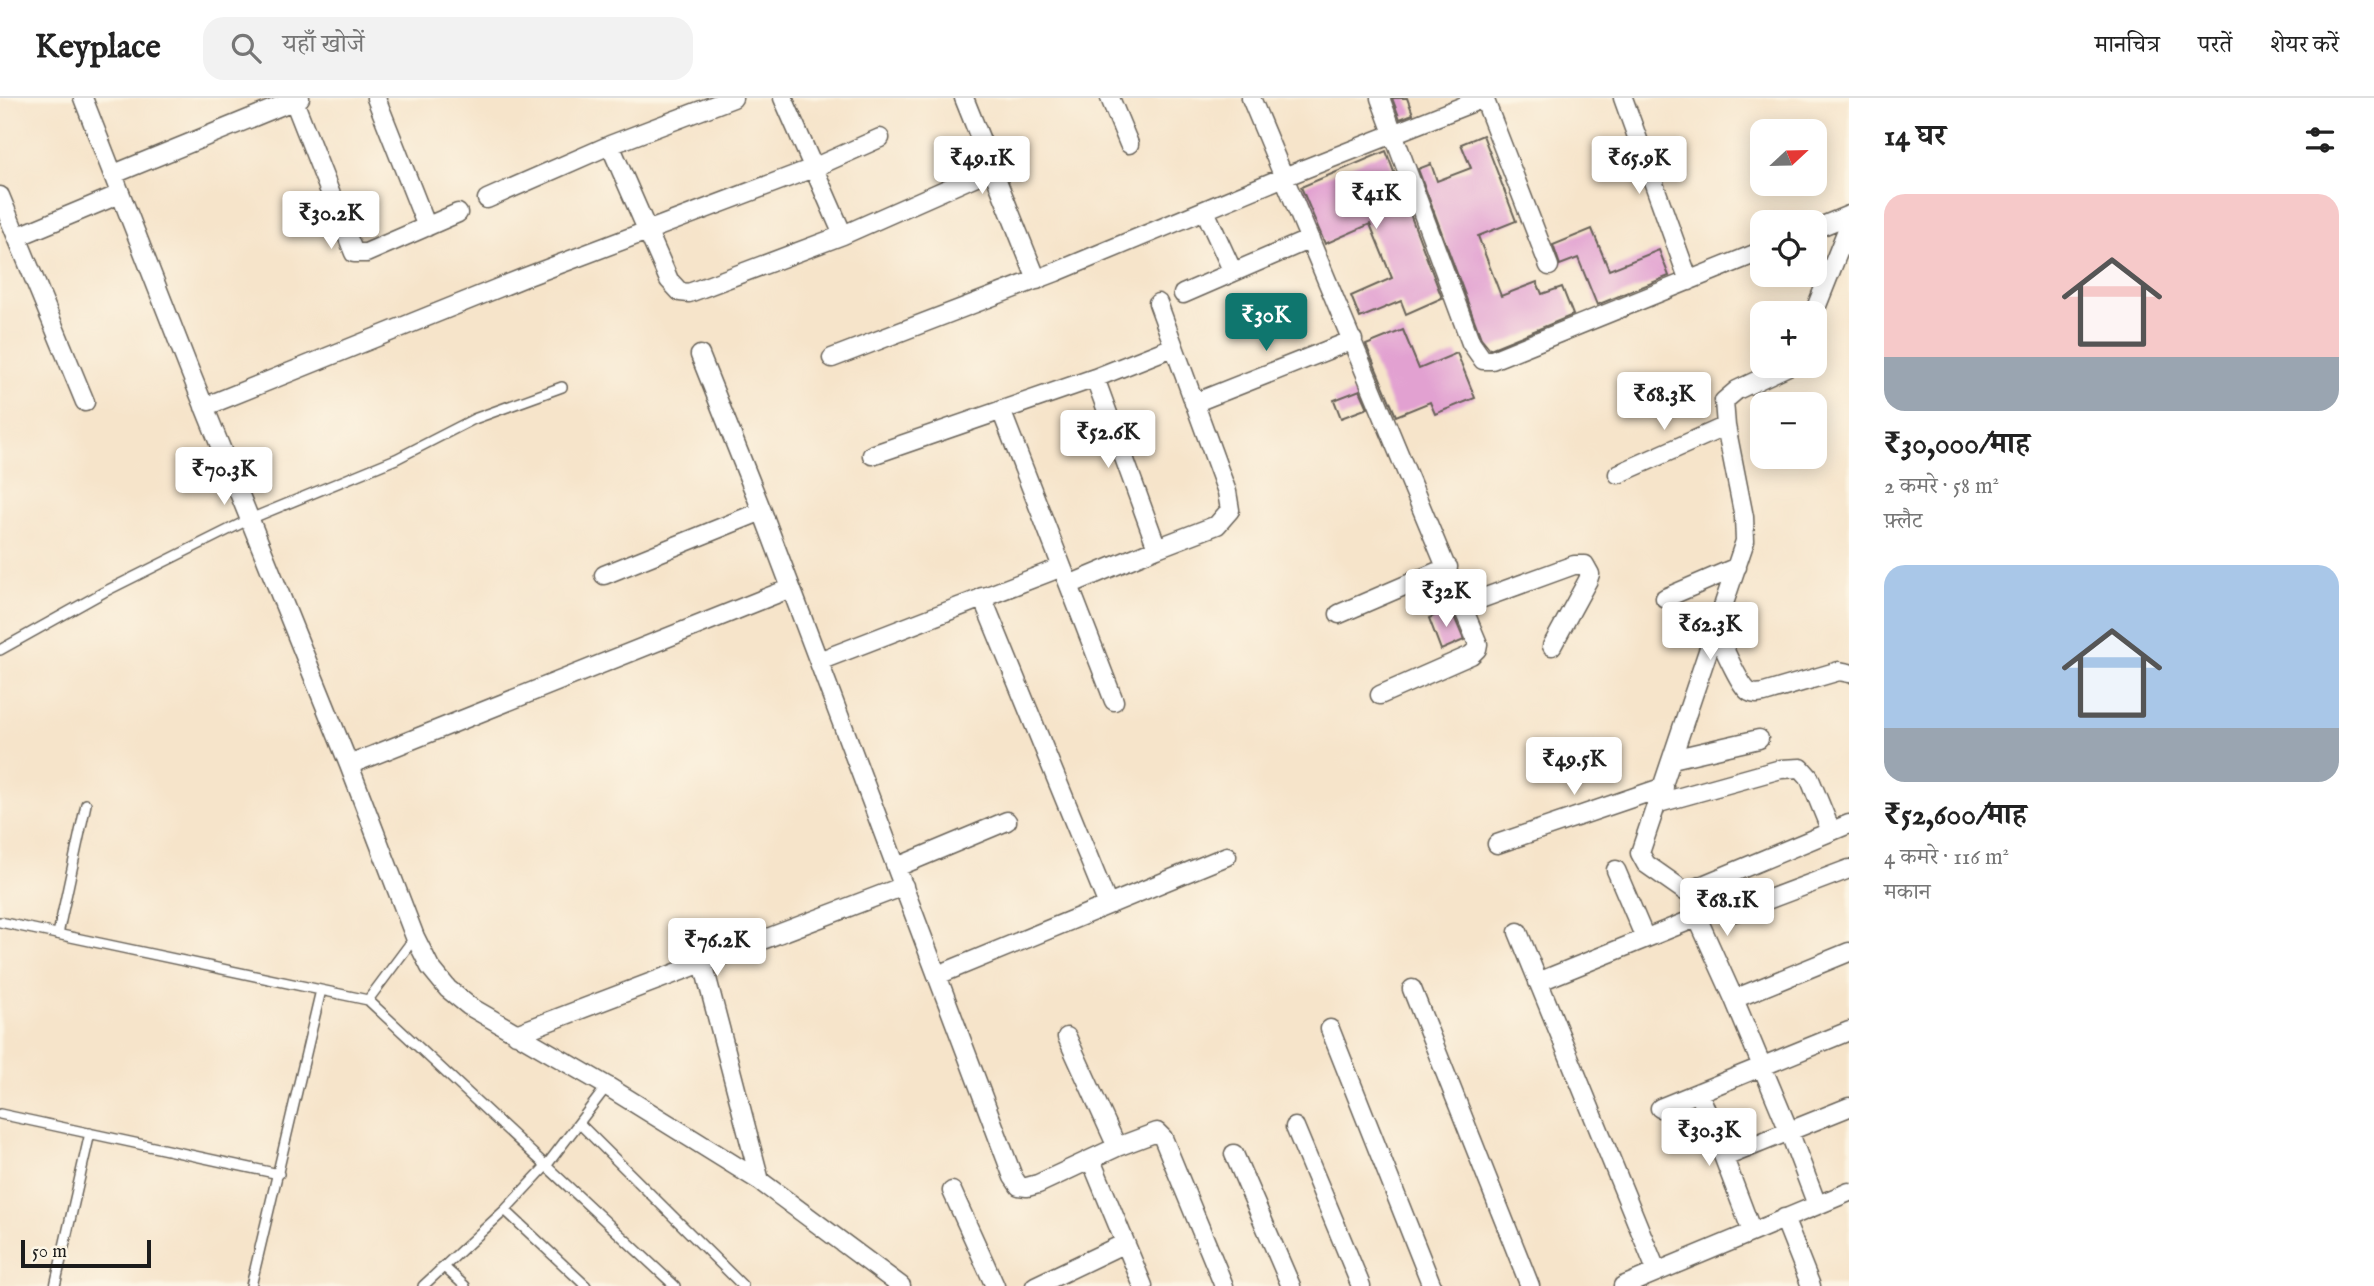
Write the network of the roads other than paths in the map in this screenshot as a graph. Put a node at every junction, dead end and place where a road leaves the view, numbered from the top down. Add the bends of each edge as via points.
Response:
1 (83, 98) edge
2 (376, 98) edge
3 (733, 98) edge
4 (783, 98) edge
5 (964, 98) edge
6 (1110, 98) edge
7 (1251, 98) edge
8 (1380, 98) edge
9 (1484, 98) edge
10 (1623, 98) edge
11 (297, 99) edge
12 (1394, 134) junction
13 (880, 138) dead end
14 (1129, 144) dead end
15 (610, 145) junction
16 (813, 168) junction
17 (992, 169) junction
18 (114, 174) junction
19 (1284, 177) junction
20 (120, 194) junction
21 (0, 196) edge
22 (487, 199) dead end
23 (1205, 211) junction
24 (458, 213) dead end
25 (1849, 215) edge
26 (1827, 224) edge
27 (1849, 225) edge
28 (427, 227) junction
29 (648, 230) junction
30 (843, 235) junction
31 (17, 237) junction
32 (1310, 239) junction
33 (1750, 256) edge
34 (1549, 267) dead end
35 (1233, 272) junction
36 (1037, 280) junction
37 (1689, 281) junction
38 (1182, 294) dead end
39 (1819, 301) edge
40 (1158, 303) dead end
41 (1353, 340) junction
42 (1174, 347) junction
43 (701, 355) dead end
44 (832, 358) dead end
45 (1095, 378) junction
46 (1763, 378) edge
47 (562, 387) dead end
48 (85, 401) dead end
49 (1194, 403) junction
50 (204, 407) junction
51 (1001, 410) junction
52 (1726, 426) junction
53 (872, 456) dead end
54 (1618, 474) dead end
55 (762, 511) junction
56 (250, 519) junction
57 (1157, 548) junction
58 (1737, 566) junction
59 (1062, 567) junction
60 (1448, 568) junction
61 (604, 575) dead end
62 (1069, 585) junction
63 (791, 588) junction
64 (982, 597) junction
65 (1665, 598) dead end
66 (1464, 605) junction
67 (1339, 614) dead end
68 (1716, 631) junction
69 (1552, 646) dead end
70 (0, 650) edge
71 (819, 661) junction
72 (1849, 673) edge
73 (1380, 695) dead end
74 (1114, 701) dead end
75 (1759, 739) dead end
76 (1672, 759) junction
77 (349, 765) junction
78 (1661, 795) junction
79 (86, 804) dead end
80 (1007, 821) dead end
81 (1849, 824) edge
82 (1831, 831) junction
83 (1496, 844) dead end
84 (1227, 856) dead end
85 (897, 867) junction
86 (1849, 869) edge
87 (1616, 870) dead end
88 (904, 886) junction
89 (1686, 892) junction
90 (1108, 905) junction
91 (1735, 912) dead end
92 (1696, 918) junction
93 (0, 922) edge
94 (1518, 932) dead end
95 (58, 934) junction
96 (415, 937) junction
97 (1645, 938) junction
98 (1849, 952) edge
99 (703, 963) junction
100 (938, 975) junction
101 (1538, 982) junction
102 (1412, 989) dead end
103 (321, 990) junction
104 (1734, 999) junction
105 (368, 1000) junction
106 (1330, 1030) dead end
107 (1849, 1031) edge
108 (516, 1034) junction
109 (1067, 1037) dead end
110 (1762, 1067) junction
111 (607, 1086) junction
112 (1699, 1092) junction
113 (1849, 1107) edge
114 (1660, 1108) dead end
115 (0, 1114) edge
116 (579, 1123) junction
117 (1296, 1127) dead end
118 (1789, 1131) junction
119 (90, 1133) junction
120 (1117, 1147) junction
121 (1234, 1154) dead end
122 (1725, 1157) junction
123 (1091, 1160) junction
124 (546, 1166) junction
125 (279, 1174) junction
126 (760, 1181) junction
127 (952, 1191) dead end
128 (1849, 1192) edge
129 (1817, 1205) junction
130 (505, 1210) junction
131 (1784, 1218) junction
132 (1752, 1232) junction
133 (1125, 1243) junction
134 (443, 1267) junction
135 (1657, 1272) junction
136 (55, 1286) edge
137 (251, 1286) edge
138 (423, 1286) edge
139 (465, 1286) edge
140 (586, 1286) edge
141 (675, 1286) edge
142 (743, 1286) edge
143 (901, 1286) edge
144 (995, 1286) edge
145 (1035, 1286) edge
146 (1143, 1286) edge
147 (1224, 1286) edge
148 (1291, 1286) edge
149 (1361, 1286) edge
150 (1432, 1286) edge
151 (1530, 1286) edge
152 (1623, 1286) edge
153 (1811, 1286) edge

1 - 18 street
2 - 28 street
3 - 15 street
4 - 16 street
5 - 17 street
6 - 14 street
7 - 19 street
8 - 12 street
9 - 12 street
9 - 34 street
10 - 37 street
11 - 18 street
11 - 28 street via 354,253 366,253
12 - 19 street
12 - 37 street via 1471,343 1483,360
13 - 16 street
15 - 22 street
15 - 29 street
16 - 29 street
16 - 30 street
17 - 30 street
17 - 36 street
18 - 20 street
19 - 23 street
19 - 32 street
20 - 31 street
20 - 50 street
21 - 31 street
23 - 35 street
23 - 36 street
24 - 28 street
25 - 26 street
27 - 39 street
29 - 30 street via 668,280 680,292 689,293
29 - 50 street
31 - 48 street
32 - 35 street
32 - 41 street
33 - 37 street
35 - 38 street
36 - 44 street
40 - 42 street
41 - 49 street
41 - 60 street
42 - 45 street
42 - 49 street
43 - 55 street
45 - 51 street
45 - 57 street
46 - 52 street via 1724,401
47 - 56 lane via 474,419 396,459
49 - 57 street via 1230,510 1217,525
50 - 56 street
51 - 53 street
51 - 59 street
52 - 54 street
52 - 58 street via 1746,528
55 - 61 street
55 - 63 street
56 - 70 lane
56 - 77 street
57 - 62 street
58 - 65 street
58 - 68 street
59 - 62 street
59 - 64 street
60 - 66 street
60 - 67 street
62 - 74 street
63 - 71 street
63 - 77 street
64 - 71 street
64 - 90 street
66 - 69 street via 1585,565 1588,580
66 - 73 street via 1477,649
68 - 72 street via 1749,692 1764,694 1839,671
68 - 76 street
71 - 85 street
75 - 76 street
76 - 78 street
77 - 96 street
78 - 82 street via 1801,768
78 - 83 street
78 - 89 street via 1641,845 1642,858
79 - 95 lane
80 - 85 street
81 - 82 street
82 - 89 street
84 - 90 street
85 - 88 street
86 - 91 street
87 - 97 street
88 - 99 street
88 - 100 street
89 - 92 street
90 - 100 street
92 - 97 street
92 - 104 street
93 - 95 lane
94 - 101 street
95 - 103 lane
96 - 105 lane
96 - 108 street via 448,989
97 - 101 street
98 - 104 street
99 - 108 street
99 - 126 street
100 - 123 street via 1010,1171 1020,1186 1038,1184
101 - 135 street
102 - 151 street
103 - 105 lane
103 - 125 lane
104 - 110 street
105 - 124 lane
106 - 150 street
107 - 110 street
108 - 111 street
109 - 120 street
110 - 112 street
110 - 118 street
111 - 116 lane
111 - 126 street
112 - 114 street
112 - 122 street
113 - 118 street
115 - 119 lane
116 - 124 lane
116 - 142 lane
117 - 149 street
118 - 122 street
118 - 129 street
119 - 125 lane
119 - 136 lane
120 - 123 street
120 - 147 street via 1146,1134 1161,1134
121 - 148 street
122 - 132 street
123 - 133 street
124 - 130 lane
124 - 141 lane
125 - 137 lane
126 - 143 street
127 - 144 street
128 - 129 street
129 - 131 street
130 - 134 lane
130 - 140 lane
131 - 132 street
131 - 153 street
132 - 135 street
133 - 145 street
133 - 146 street
134 - 138 lane
134 - 139 lane
135 - 152 street

